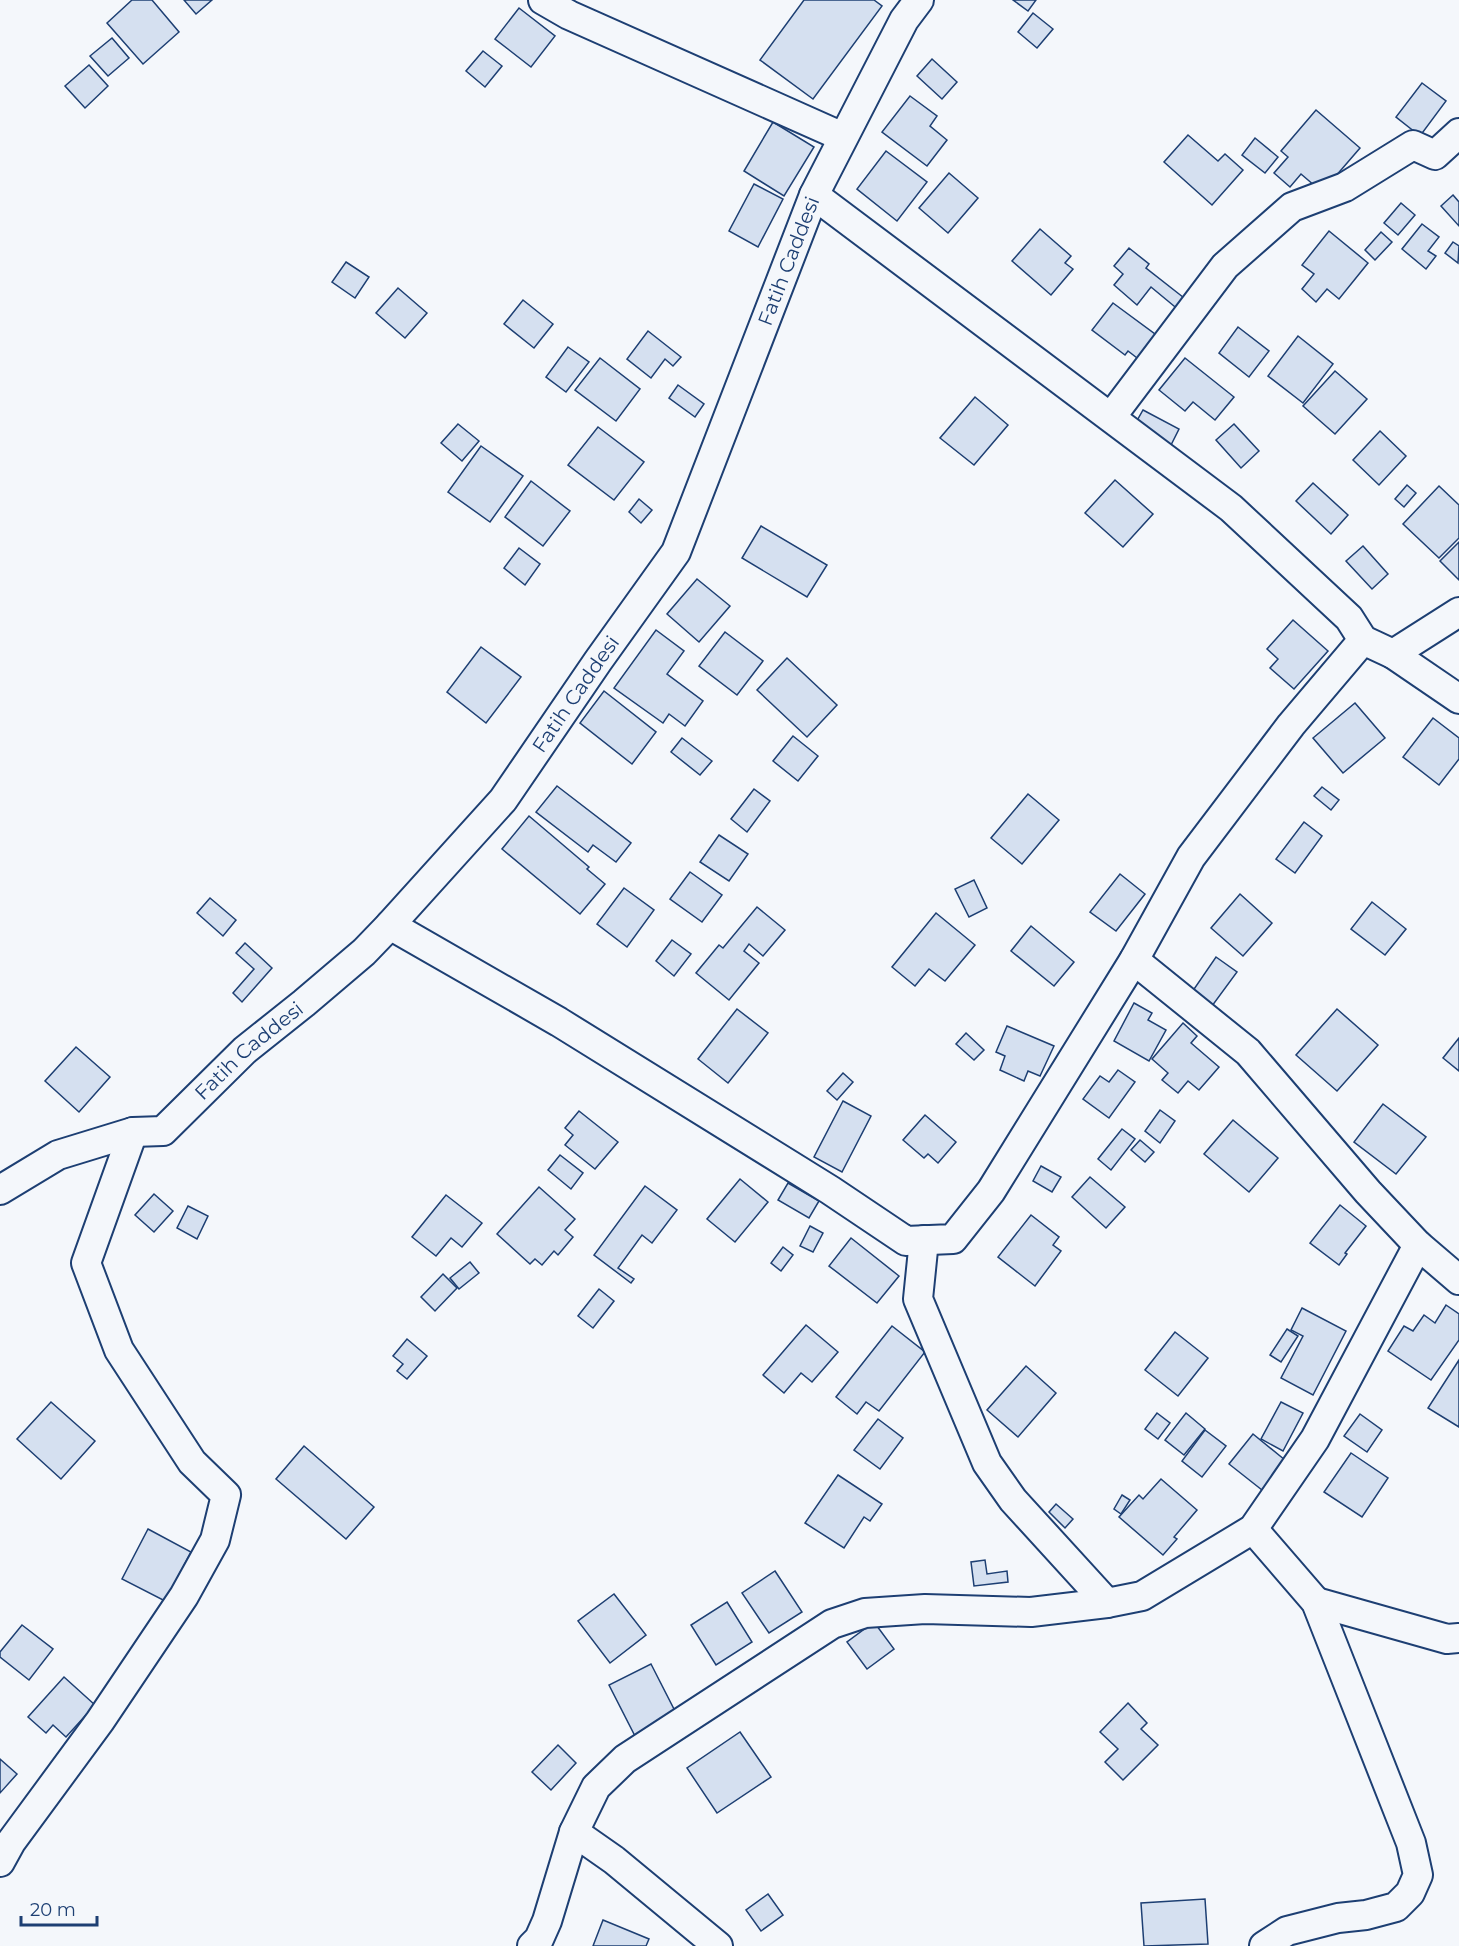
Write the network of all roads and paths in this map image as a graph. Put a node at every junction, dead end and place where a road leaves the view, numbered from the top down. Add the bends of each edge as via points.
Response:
1 (543, 0) edge
2 (919, 0) edge
3 (1459, 133) edge
4 (843, 137) junction
5 (814, 195) junction
6 (1111, 417) junction
7 (1459, 612) edge
8 (1363, 640) junction
9 (1393, 654) junction
10 (1459, 699) edge
11 (390, 925) junction
12 (1134, 960) junction
13 (133, 1132) junction
14 (0, 1190) edge
15 (924, 1240) junction
16 (1418, 1245) junction
17 (1459, 1280) edge
18 (1252, 1528) junction
19 (1316, 1602) junction
20 (1107, 1603) junction
21 (1459, 1638) edge
22 (574, 1832) junction
23 (0, 1862) edge
24 (532, 1946) edge
25 (718, 1946) edge
26 (1264, 1946) edge

1 - 4 street
2 - 4 street, Fatih Caddesi via 904,20
3 - 6 street via 1435,155 1413,145 1344,187 1292,207 1225,266
4 - 5 street, Fatih Caddesi
5 - 6 street
5 - 11 street, Fatih Caddesi via 676,552 502,800
6 - 8 street via 1231,508 1349,618
7 - 9 street
8 - 9 street
8 - 12 street via 1291,725 1191,857
9 - 10 street
11 - 13 street, Fatih Caddesi via 364,952 245,1050 163,1131
11 - 15 street via 559,1022 906,1241
12 - 15 street via 991,1191 953,1239
12 - 16 street via 1248,1052
13 - 14 street, Fatih Caddesi via 58,1155
13 - 23 street via 86,1263 119,1350 192,1462 226,1495 215,1540 183,1596
15 - 20 street via 918,1299 987,1463 1013,1500
16 - 17 street
16 - 18 street via 1315,1439
18 - 19 street
18 - 20 street via 1142,1596
19 - 21 street via 1447,1639
19 - 26 street via 1411,1843 1418,1875 1410,1893 1396,1906 1287,1931
20 - 22 street via 1031,1612 926,1609 865,1613 832,1624 625,1759 596,1787
22 - 24 street via 547,1921
22 - 25 street

